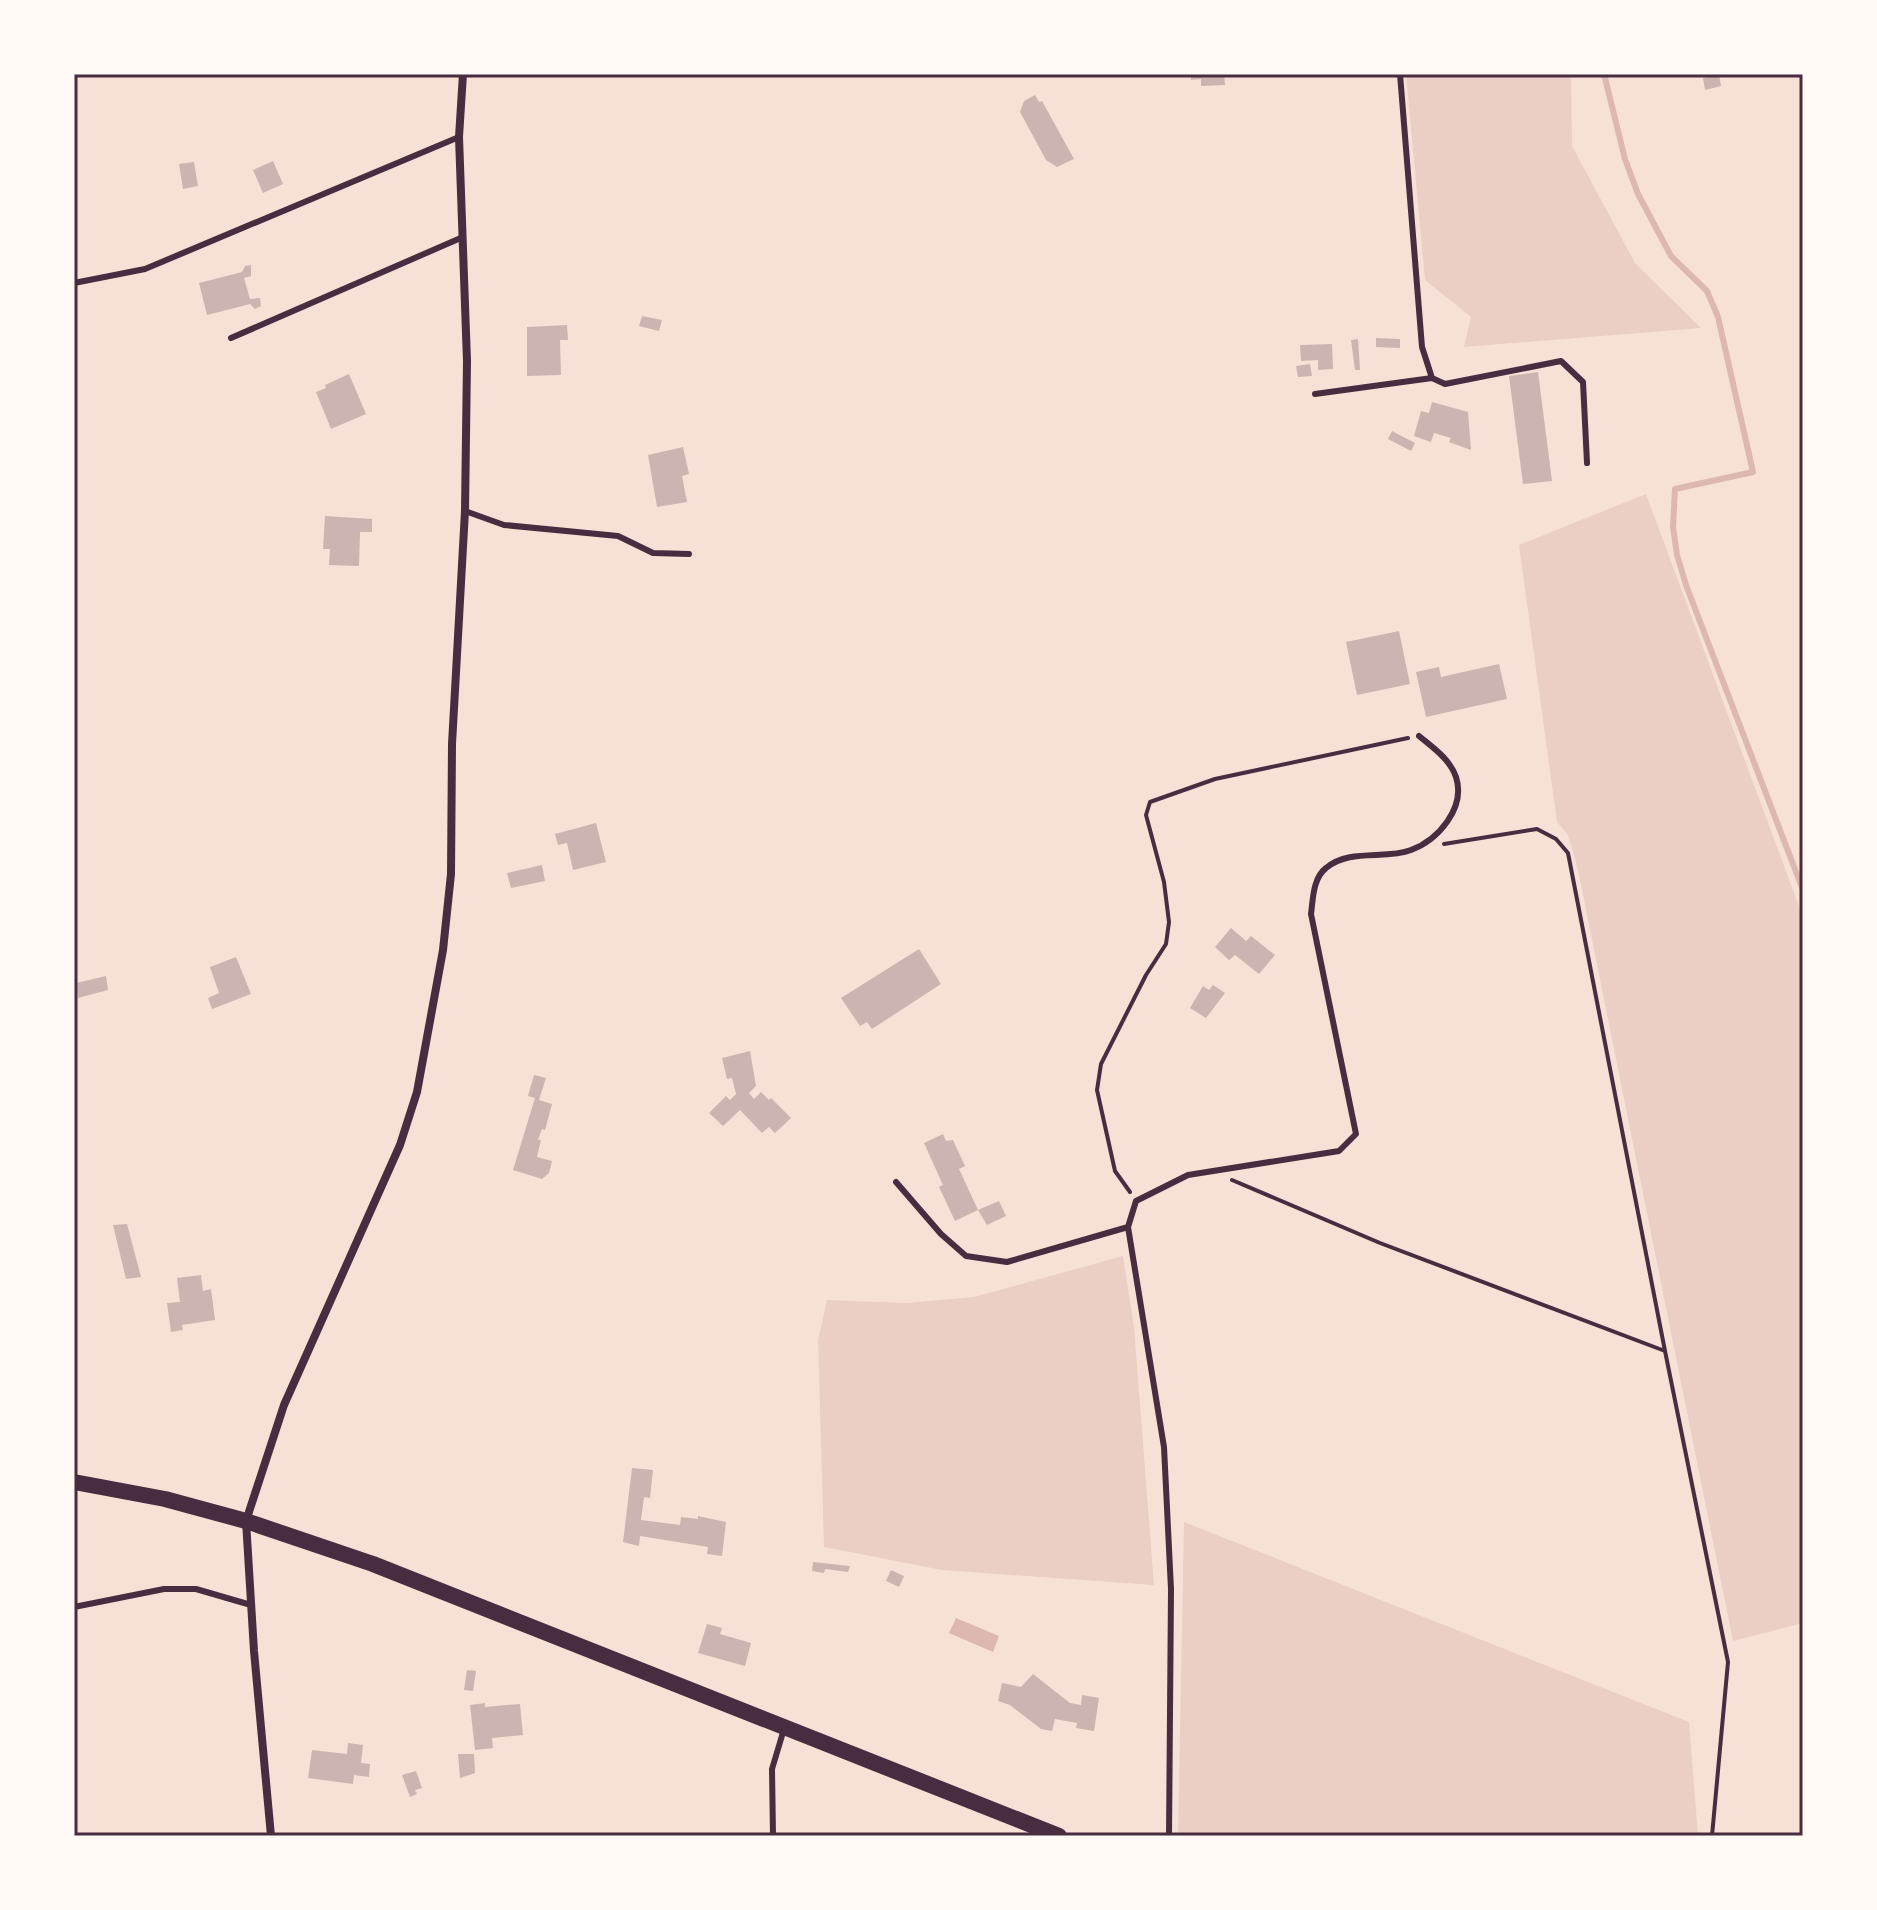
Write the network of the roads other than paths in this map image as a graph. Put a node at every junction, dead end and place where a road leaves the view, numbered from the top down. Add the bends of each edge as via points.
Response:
1 (463, 74) edge
2 (1400, 74) edge
3 (459, 137) junction
4 (463, 237) junction
5 (74, 283) edge
6 (231, 338) dead end
7 (1432, 378) junction
8 (1315, 394) dead end
9 (1587, 463) dead end
10 (465, 511) junction
11 (689, 554) dead end
12 (1419, 736) road end
13 (896, 1182) dead end
14 (1128, 1227) junction
15 (74, 1482) edge
16 (246, 1521) junction
17 (251, 1605) junction
18 (74, 1607) edge
19 (785, 1726) junction
20 (271, 1836) edge
21 (773, 1836) edge
22 (1059, 1836) edge
23 (1169, 1836) edge

1 - 3 street
2 - 7 lane via 1422,347
3 - 4 street
3 - 5 lane via 145,269
4 - 6 lane
4 - 10 street
7 - 8 lane
7 - 9 lane via 1445,384 1561,361 1583,382
10 - 11 lane via 504,525 618,536 653,553
10 - 16 street via 452,744 451,874 422,1066 400,1145 284,1405
12 - 14 lane via 1442,754 1456,778 1456,802 1445,828 1411,850 1348,858 1325,868 1314,888 1311,914 1356,1134 1339,1151 1188,1175 1136,1201
13 - 14 lane via 966,1256 1007,1262
14 - 23 lane via 1164,1447 1171,1589
15 - 16 main road
16 - 17 street
16 - 19 main road via 373,1564
17 - 18 lane via 196,1589 164,1589
17 - 20 street
19 - 21 lane via 772,1769
19 - 22 main road

